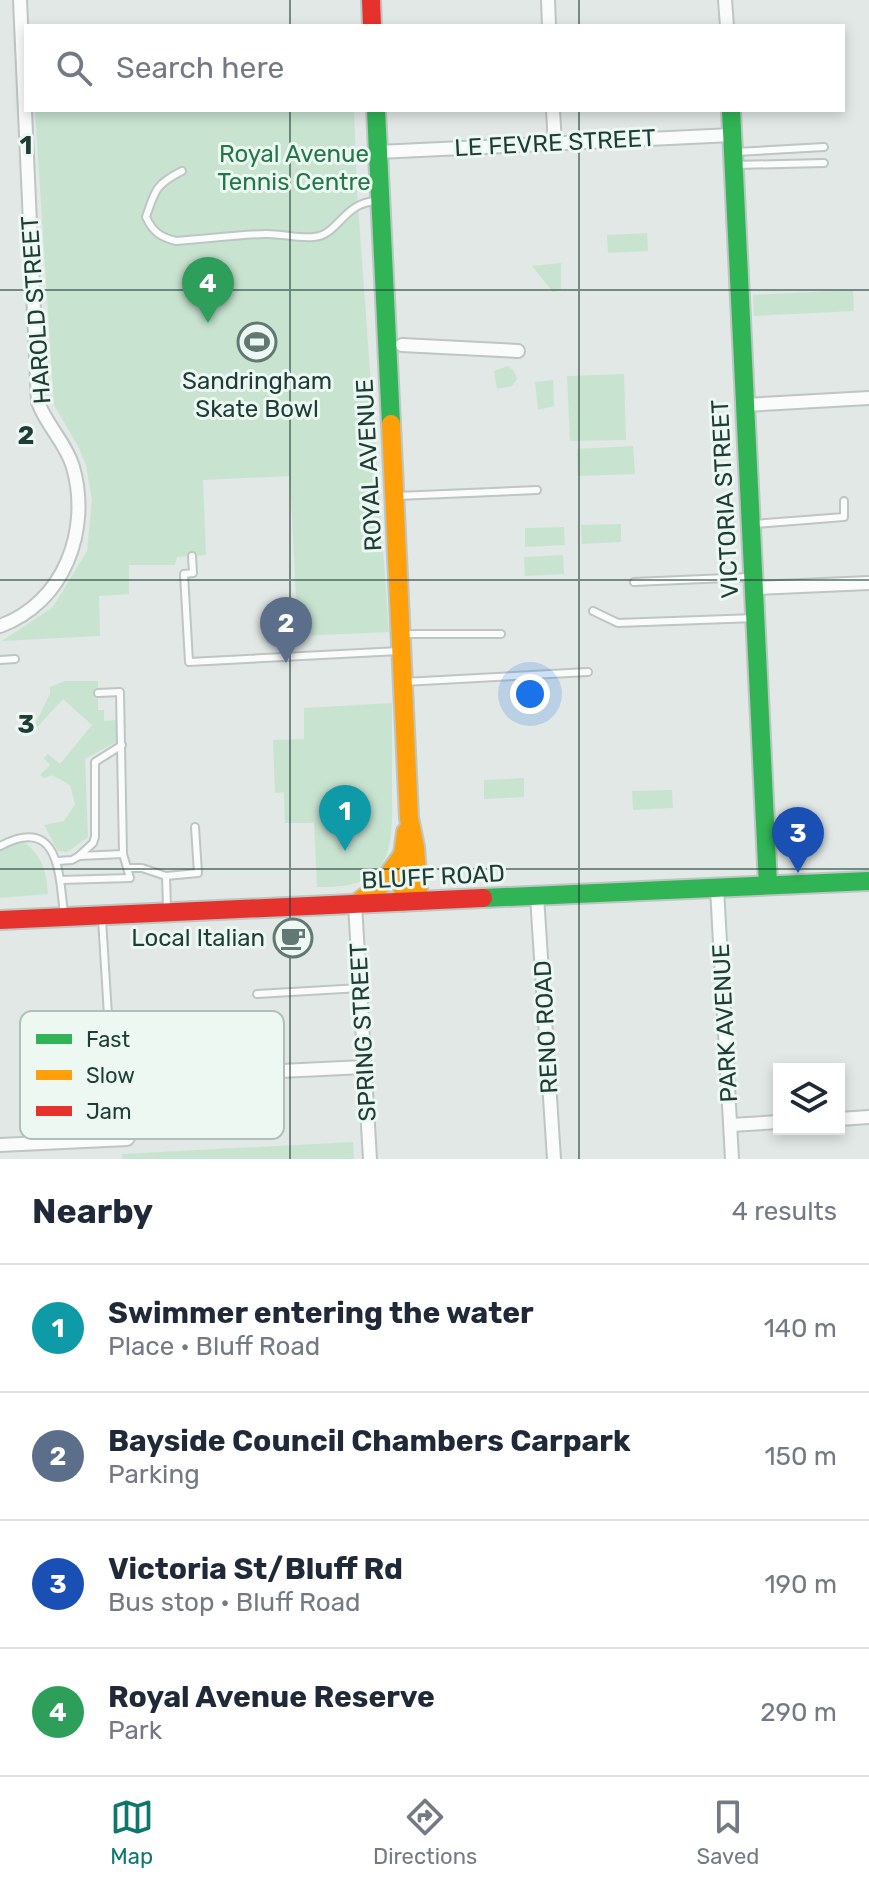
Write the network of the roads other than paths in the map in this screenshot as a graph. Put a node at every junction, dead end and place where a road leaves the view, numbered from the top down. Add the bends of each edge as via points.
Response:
1 (20, 0) edge
2 (371, 0) edge
3 (548, 0) edge
4 (725, 0) edge
5 (372, 24) edge
6 (549, 24) edge
7 (727, 24) edge
8 (24, 89) edge
9 (25, 112) edge
10 (376, 112) edge
11 (553, 112) edge
12 (731, 112) edge
13 (555, 144) junction
14 (824, 147) dead end
15 (732, 151) junction
16 (378, 152) junction
17 (824, 163) dead end
18 (182, 171) dead end
19 (381, 201) junction
20 (402, 345) dead end
21 (518, 351) dead end
22 (869, 398) edge
23 (745, 405) junction
24 (537, 490) dead end
25 (395, 496) junction
26 (844, 501) dead end
27 (751, 524) junction
28 (192, 556) dead end
29 (634, 582) dead end
30 (754, 583) junction
31 (869, 583) edge
32 (593, 611) dead end
33 (755, 618) junction
34 (0, 626) edge
35 (501, 634) dead end
36 (402, 643) junction
37 (15, 659) dead end
38 (0, 660) edge
39 (588, 672) dead end
40 (404, 682) junction
41 (98, 693) dead end
42 (122, 745) junction
43 (409, 818) junction
44 (195, 827) dead end
45 (0, 846) edge
46 (123, 854) junction
47 (403, 855) junction
48 (79, 856) junction
49 (57, 861) junction
50 (129, 868) junction
51 (166, 876) junction
52 (61, 880) junction
53 (869, 881) edge
54 (768, 885) junction
55 (717, 888) junction
56 (537, 896) junction
57 (411, 901) junction
58 (355, 904) junction
59 (168, 913) junction
60 (102, 916) junction
61 (64, 917) junction
62 (0, 920) edge
63 (360, 988) junction
64 (257, 994) dead end
65 (108, 1011) edge
66 (364, 1067) junction
67 (284, 1071) edge
68 (869, 1117) edge
69 (845, 1119) edge
70 (773, 1122) edge
71 (731, 1125) junction
72 (127, 1139) edge
73 (0, 1145) edge
74 (370, 1159) edge
75 (554, 1159) edge
76 (732, 1159) edge

1 - 8 street, HAROLD STREET
2 - 5 street
3 - 6 street
4 - 7 street
9 - 34 street, HAROLD STREET via 38,402 67,450 79,497 79,523 65,568 43,599
10 - 16 street, ROYAL AVENUE
11 - 13 street
12 - 15 street, VICTORIA STREET
13 - 15 street, LE FEVRE STREET
13 - 16 street, LE FEVRE STREET
14 - 15 lane
15 - 17 lane
15 - 23 street, VICTORIA STREET
16 - 19 street, ROYAL AVENUE
18 - 19 lane via 156,188 146,217 163,238 176,241 264,234 312,238 351,208
19 - 25 street, ROYAL AVENUE
20 - 21 street
22 - 23 street
23 - 27 street, VICTORIA STREET
24 - 25 lane
25 - 36 street, ROYAL AVENUE
26 - 27 lane via 844,517
27 - 30 street, VICTORIA STREET
28 - 36 lane via 193,573 184,574 189,662
29 - 30 lane
30 - 31 street
30 - 33 street, VICTORIA STREET
32 - 33 lane via 618,623
33 - 54 street, VICTORIA STREET
35 - 36 lane
36 - 40 street, ROYAL AVENUE
37 - 38 lane
39 - 40 lane
40 - 43 street, ROYAL AVENUE
41 - 42 lane via 120,692
42 - 46 lane
42 - 48 lane via 95,762 95,837
43 - 47 street, ROYAL AVENUE
43 - 57 street, ROYAL AVENUE via 415,847
44 - 51 lane via 198,873
45 - 49 lane via 31,836
46 - 48 lane
46 - 50 lane
47 - 57 street, ROYAL AVENUE
47 - 58 street via 381,885
48 - 49 lane
49 - 52 lane
50 - 51 lane
50 - 52 lane via 130,878
51 - 59 lane
52 - 61 lane
53 - 54 street, BLUFF ROAD
54 - 55 street, BLUFF ROAD
55 - 56 street, BLUFF ROAD
55 - 71 street, PARK AVENUE
56 - 57 street, BLUFF ROAD
56 - 75 street, RENO ROAD
57 - 58 street, BLUFF ROAD
58 - 59 street, BLUFF ROAD
58 - 63 street, SPRING STREET
59 - 60 street, BLUFF ROAD
60 - 61 street, BLUFF ROAD
60 - 65 lane
61 - 62 street, BLUFF ROAD
63 - 64 lane
63 - 66 street, SPRING STREET
66 - 67 street
66 - 74 street, SPRING STREET
68 - 69 street
70 - 71 street
71 - 76 street, PARK AVENUE
72 - 73 street

